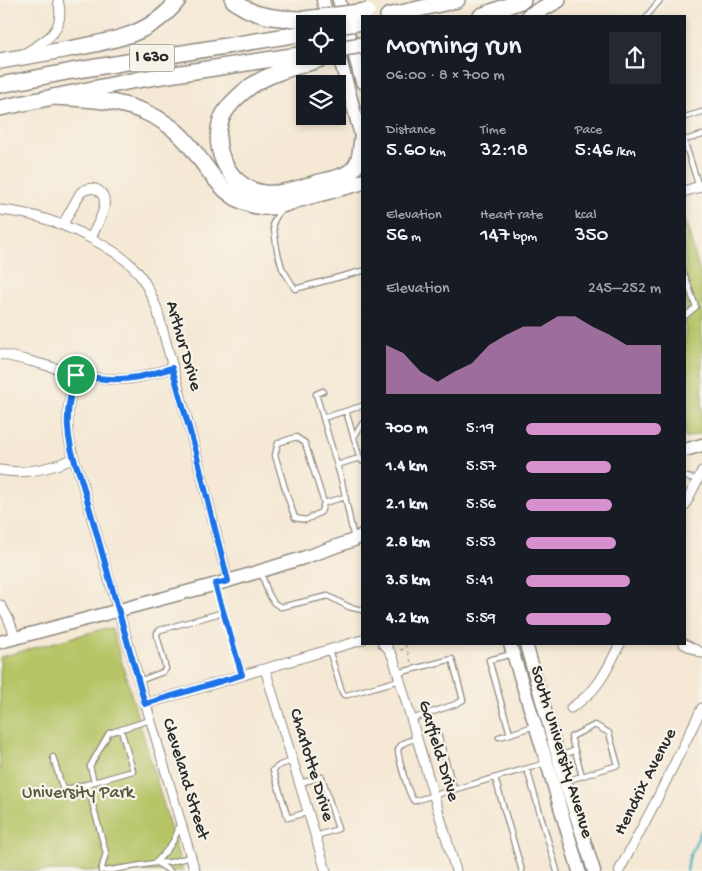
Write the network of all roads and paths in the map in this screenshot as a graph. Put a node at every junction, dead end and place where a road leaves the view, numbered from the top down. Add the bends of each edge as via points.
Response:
1 (58, 0) edge
2 (178, 0) edge
3 (233, 0) edge
4 (323, 0) edge
5 (340, 0) edge
6 (457, 0) edge
7 (523, 0) edge
8 (558, 0) edge
9 (660, 0) edge
10 (426, 7) junction
11 (327, 15) edge
12 (372, 15) edge
13 (392, 15) edge
14 (483, 15) edge
15 (531, 15) edge
16 (648, 15) edge
17 (361, 17) edge
18 (361, 17) edge
19 (346, 19) edge
20 (296, 22) edge
21 (346, 23) edge
22 (296, 28) edge
23 (361, 45) edge
24 (346, 49) edge
25 (16, 58) junction
26 (296, 60) edge
27 (0, 61) edge
28 (297, 65) edge
29 (342, 65) edge
30 (361, 78) edge
31 (0, 85) edge
32 (52, 98) junction
33 (0, 108) edge
34 (702, 112) edge
35 (686, 117) edge
36 (361, 135) edge
37 (702, 135) edge
38 (686, 141) edge
39 (361, 144) edge
40 (686, 144) edge
41 (361, 182) edge
42 (700, 186) edge
43 (337, 189) junction
44 (686, 191) edge
45 (361, 194) edge
46 (285, 204) junction
47 (0, 210) edge
48 (63, 224) junction
49 (90, 238) junction
50 (361, 271) edge
51 (686, 279) edge
52 (686, 315) edge
53 (0, 354) edge
54 (172, 368) junction
55 (76, 375) junction
56 (323, 391) dead end
57 (361, 406) edge
58 (346, 411) junction
59 (323, 418) junction
60 (361, 426) edge
61 (354, 437) junction
62 (702, 445) edge
63 (686, 450) edge
64 (73, 459) junction
65 (361, 460) edge
66 (337, 465) junction
67 (0, 470) edge
68 (700, 475) edge
69 (686, 477) edge
70 (345, 497) junction
71 (324, 503) junction
72 (686, 503) edge
73 (360, 539) edge
74 (261, 571) junction
75 (228, 581) junction
76 (215, 584) junction
77 (0, 605) edge
78 (118, 610) junction
79 (361, 610) edge
80 (224, 612) junction
81 (15, 638) junction
82 (361, 640) edge
83 (0, 642) edge
84 (384, 645) edge
85 (406, 645) edge
86 (526, 645) edge
87 (620, 645) edge
88 (686, 645) edge
89 (407, 648) junction
90 (329, 649) junction
91 (511, 649) edge
92 (394, 651) dead end
93 (702, 653) edge
94 (265, 669) junction
95 (413, 669) junction
96 (242, 675) junction
97 (399, 677) junction
98 (139, 681) junction
99 (145, 704) junction
100 (570, 708) dead end
101 (702, 708) edge
102 (412, 719) junction
103 (150, 720) junction
104 (536, 726) junction
105 (121, 730) junction
106 (438, 734) dead end
107 (510, 734) junction
108 (499, 737) dead end
109 (418, 738) junction
110 (574, 751) junction
111 (53, 757) dead end
112 (553, 760) junction
113 (293, 761) junction
114 (526, 769) junction
115 (582, 776) junction
116 (495, 778) junction
117 (565, 781) junction
118 (94, 782) junction
119 (300, 783) junction
120 (87, 784) junction
121 (454, 790) junction
122 (434, 796) junction
123 (308, 812) junction
124 (180, 816) junction
125 (315, 836) junction
126 (190, 857) junction
127 (156, 863) junction
128 (616, 870) edge
129 (103, 871) edge
130 (170, 871) edge
131 (195, 871) edge
132 (326, 871) edge
133 (456, 871) edge
134 (522, 871) edge
135 (557, 871) edge
136 (579, 871) edge
137 (594, 871) edge

1 - 25 street via 59,22 52,36
2 - 25 highway via 162,18 129,36
3 - 20 highway via 259,14
4 - 11 main road
5 - 30 main road
6 - 10 highway
7 - 14 highway
8 - 15 highway
9 - 16 lane
10 - 12 highway
10 - 13 highway
17 - 19 highway, bridge
18 - 21 highway, bridge
22 - 31 highway, I 630
23 - 24 highway, bridge
25 - 27 highway
26 - 32 highway, I 630 via 136,80
28 - 39 highway via 252,86 228,108 218,144 220,155 234,178 250,189 264,193 287,191 350,172 358,160
29 - 36 main road
32 - 33 highway, I 630
32 - 46 highway via 97,100 150,114 183,137 214,179 231,195 258,206
34 - 35 lane
37 - 38 lane
40 - 42 lane
41 - 43 highway
42 - 44 street
43 - 45 highway
43 - 46 highway
46 - 50 lane via 272,223 282,268 295,289
47 - 48 street, Arthur Drive via 21,212
48 - 49 street, Arthur Drive
48 - 49 street via 80,192 96,189 104,196 105,205
49 - 54 street, Arthur Drive via 125,260 146,284 157,309
51 - 52 lane via 696,307
53 - 55 street
54 - 55 street via 128,378
54 - 75 street, Arthur Drive
55 - 64 street, Cleveland Street via 68,416
56 - 59 lane via 316,394
57 - 58 lane
58 - 59 lane
58 - 61 lane
59 - 66 lane
60 - 61 lane
61 - 65 lane
62 - 63 main road
64 - 67 street via 32,470
64 - 78 street, Cleveland Street
65 - 66 lane
66 - 70 lane
68 - 69 lane
68 - 72 street
70 - 71 lane
70 - 73 lane
71 - 71 lane via 305,443 296,438 278,443 275,455 295,518 306,520 322,512
73 - 74 main road
74 - 75 main road
74 - 79 lane via 268,593 281,607 328,596
75 - 76 main road
76 - 78 main road
76 - 80 lane
77 - 81 street via 10,620
78 - 81 main road
78 - 98 street, Cleveland Street
80 - 96 lane
80 - 98 lane via 160,630 157,636 166,669
81 - 83 main road
82 - 90 street
84 - 97 street, Garfield Drive via 391,652
85 - 89 path
86 - 112 main road, South University Avenue
87 - 100 street via 600,680 585,698
88 - 93 street
89 - 92 path
89 - 95 path
90 - 94 street
90 - 97 lane via 344,695
91 - 104 main road, South University Avenue
91 - 107 lane via 489,660
94 - 96 street
94 - 113 street, Charlotte Drive
95 - 97 lane
95 - 102 lane via 452,659 463,700
96 - 99 street
97 - 102 street, Garfield Drive
98 - 99 street, Cleveland Street
99 - 103 street, Cleveland Street
101 - 128 street, Hendrix Avenue via 655,803
102 - 109 street, Garfield Drive
103 - 105 lane
103 - 124 street, Cleveland Street
104 - 107 lane
104 - 112 main road, South University Avenue
105 - 118 lane via 109,733 90,766
105 - 118 lane via 133,771
106 - 121 lane
107 - 108 lane
109 - 122 street, Garfield Drive
109 - 122 lane via 399,746 406,782 414,801
110 - 112 lane
110 - 115 lane
110 - 115 lane via 571,737 595,724 608,733 618,765
111 - 120 lane via 62,790
112 - 114 lane
112 - 117 main road, South University Avenue
112 - 136 main road, South University Avenue
113 - 119 street, Charlotte Drive
113 - 123 lane via 273,770 288,818
114 - 116 lane
114 - 135 lane
115 - 117 lane
116 - 121 lane
116 - 134 lane
117 - 137 main road, South University Avenue
118 - 120 lane
119 - 123 street, Charlotte Drive
119 - 125 lane via 322,777 338,829
120 - 129 lane via 106,852
121 - 122 lane
122 - 133 street, Garfield Drive
123 - 125 street, Charlotte Drive
124 - 126 street, Cleveland Street
124 - 127 lane via 174,840
125 - 132 street, Charlotte Drive
126 - 127 lane
126 - 131 street, Cleveland Street
127 - 129 lane
127 - 130 lane

